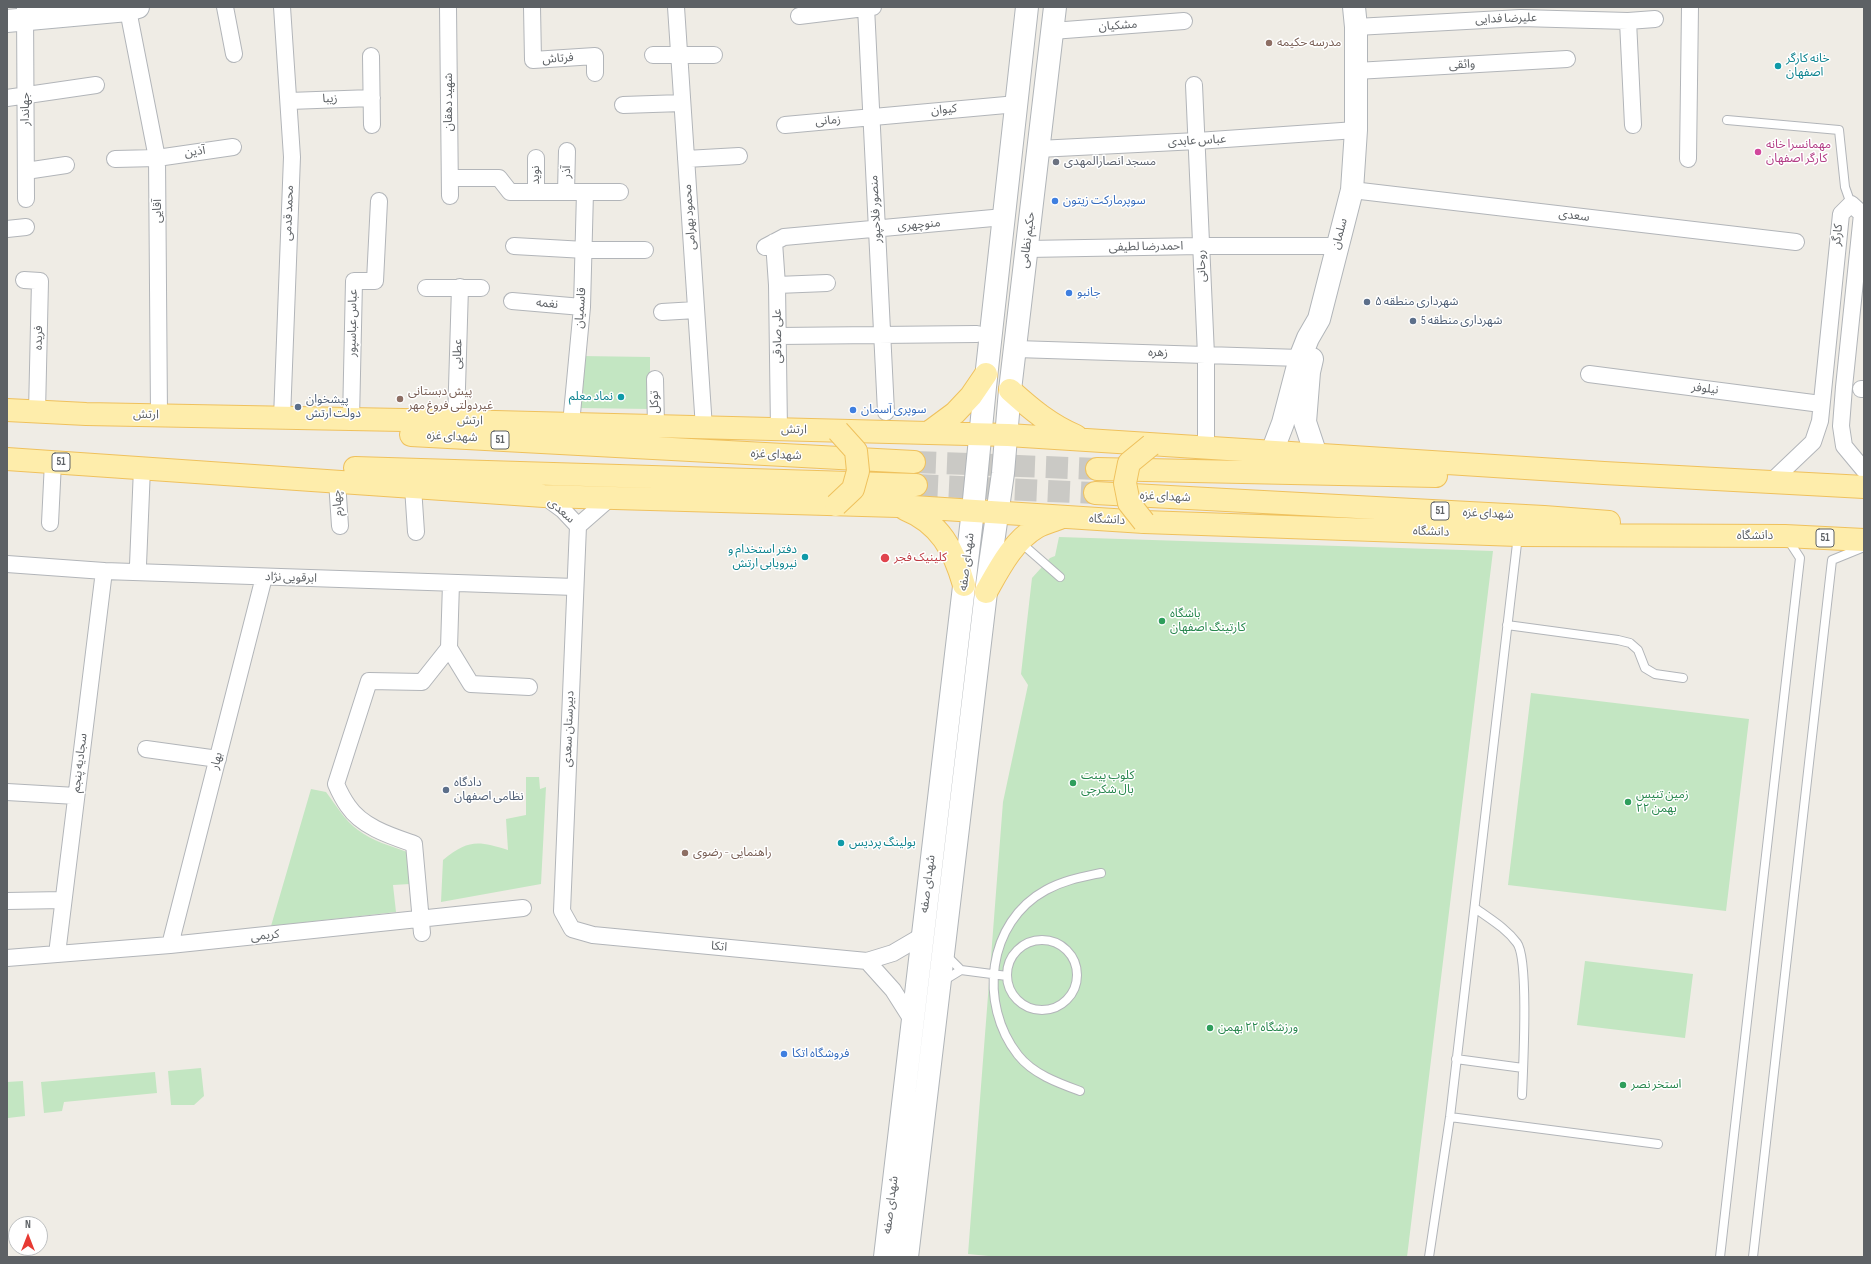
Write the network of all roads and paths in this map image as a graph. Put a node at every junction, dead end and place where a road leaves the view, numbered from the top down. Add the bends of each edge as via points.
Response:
1 (54, 7) edge
2 (226, 7) edge
3 (282, 7) edge
4 (448, 7) edge
5 (532, 7) edge
6 (676, 7) edge
7 (868, 7) edge
8 (1027, 7) edge
9 (1054, 7) edge
10 (1690, 7) edge
11 (133, 9) edge
12 (1521, 12) edge
13 (19, 16) edge
14 (799, 16) dead end
15 (1355, 17) edge
16 (1655, 19) dead end
17 (1184, 21) dead end
18 (1628, 21) junction
19 (1052, 31) junction
20 (234, 54) dead end
21 (653, 55) dead end
22 (679, 55) junction
23 (714, 55) dead end
24 (371, 56) dead end
25 (1567, 59) dead end
26 (1356, 71) junction
27 (595, 73) dead end
28 (1194, 84) dead end
29 (96, 85) dead end
30 (26, 95) junction
31 (7, 98) edge
32 (372, 98) junction
33 (289, 101) junction
34 (682, 103) junction
35 (1017, 104) junction
36 (623, 105) dead end
37 (871, 117) junction
38 (1727, 120) dead end
39 (1633, 124) dead end
40 (372, 125) dead end
41 (785, 125) dead end
42 (1356, 130) junction
43 (1197, 141) junction
44 (233, 147) dead end
45 (1038, 148) junction
46 (567, 151) dead end
47 (739, 156) dead end
48 (158, 158) junction
49 (536, 158) dead end
50 (115, 159) dead end
51 (686, 159) junction
52 (1688, 159) dead end
53 (66, 165) dead end
54 (26, 171) junction
55 (450, 178) junction
56 (1352, 190) junction
57 (536, 192) junction
58 (566, 192) junction
59 (585, 192) junction
60 (620, 192) dead end
61 (450, 196) dead end
62 (26, 199) dead end
63 (378, 201) dead end
64 (1851, 204) junction
65 (1004, 217) junction
66 (26, 227) dead end
67 (877, 228) junction
68 (7, 229) edge
69 (1796, 242) dead end
70 (770, 244) joint
71 (514, 246) dead end
72 (1201, 246) junction
73 (1337, 246) junction
74 (585, 250) junction
75 (645, 250) dead end
76 (1027, 250) junction
77 (24, 280) dead end
78 (827, 283) dead end
79 (777, 285) junction
80 (460, 287) junction
81 (426, 288) dead end
82 (482, 288) dead end
83 (512, 301) dead end
84 (582, 307) junction
85 (696, 310) junction
86 (662, 312) dead end
87 (1319, 319) junction
88 (984, 334) junction
89 (882, 335) junction
90 (778, 336) junction
91 (1016, 348) junction
92 (1206, 355) junction
93 (1300, 358) junction
94 (986, 374) junction
95 (1589, 374) dead end
96 (655, 379) dead end
97 (1010, 390) junction
98 (1821, 404) junction
99 (983, 409) junction
100 (7, 410) edge
101 (37, 412) junction
102 (886, 412) dead end
103 (1009, 413) junction
104 (86, 414) junction
105 (159, 416) junction
106 (282, 418) junction
107 (350, 420) junction
108 (456, 421) junction
109 (1305, 422) junction
110 (1283, 423) junction
111 (571, 424) junction
112 (656, 426) junction
113 (704, 428) junction
114 (779, 430) junction
115 (838, 431) junction
116 (928, 433) junction
117 (981, 434) junction
118 (1007, 435) junction
119 (1088, 441) junction
120 (1150, 445) junction
121 (1206, 448) junction
122 (1272, 452) junction
123 (1316, 455) junction
124 (7, 459) edge
125 (53, 462) junction
126 (914, 462) tunnel mouth
127 (115, 466) junction
128 (142, 468) junction
129 (1097, 469) tunnel mouth
130 (1864, 470) edge
131 (1003, 473) joint
132 (337, 481) junction
133 (1771, 482) junction
134 (916, 484) tunnel mouth
135 (413, 487) junction
136 (1864, 487) edge
137 (1095, 493) tunnel mouth
138 (544, 496) junction
139 (610, 498) junction
140 (836, 505) junction
141 (898, 506) junction
142 (973, 510) junction
143 (998, 512) junction
144 (1061, 518) junction
145 (1144, 522) junction
146 (50, 523) dead end
147 (340, 526) dead end
148 (578, 526) junction
149 (416, 532) dead end
150 (1518, 535) junction
151 (1786, 536) junction
152 (1864, 540) edge
153 (1020, 542) junction
154 (1864, 547) edge
155 (7, 564) edge
156 (104, 571) junction
157 (136, 572) junction
158 (264, 577) junction
159 (1060, 577) dead end
160 (451, 583) junction
161 (964, 585) junction
162 (575, 587) junction
163 (986, 592) junction
164 (1506, 626) junction
165 (449, 648) junction
166 (1683, 678) dead end
167 (529, 687) dead end
168 (146, 749) dead end
169 (218, 759) junction
170 (7, 792) edge
171 (76, 796) junction
172 (1101, 873) dead end
173 (63, 900) junction
174 (7, 901) edge
175 (523, 908) dead end
176 (1475, 908) junction
177 (422, 927) junction
178 (572, 929) joint
179 (922, 936) junction
180 (170, 945) junction
181 (943, 952) junction
182 (57, 954) junction
183 (7, 958) edge
184 (867, 961) junction
185 (961, 970) junction
186 (994, 974) junction
187 (1007, 976) junction
188 (939, 984) junction
189 (912, 1020) junction
190 (1456, 1059) junction
191 (1523, 1068) junction
192 (1080, 1091) dead end
193 (1522, 1095) dead end
194 (1450, 1117) junction
195 (1658, 1144) dead end
196 (883, 1254) edge
197 (907, 1257) edge
198 (1429, 1257) edge
199 (1720, 1257) edge
200 (1753, 1257) edge

1 - 13 main road
2 - 20 street
3 - 33 street, محمد قدمی
4 - 55 street, شهید دهقان
5 - 27 street, فرتاش via 533,60 595,56
6 - 22 street, محمود بهرامی
7 - 14 street
7 - 37 street, منصور فلاحپور
8 - 35 main road
9 - 19 main road, حکیم نظامی
10 - 52 street
11 - 13 main road
11 - 48 street, آقایی
12 - 15 street, علیرضا فدایی
12 - 18 street, علیرضا فدایی
13 - 30 street, جهاندار
15 - 26 main road, سلمان
16 - 18 street, علیرضا فدایی
17 - 19 street, مشکیان
18 - 39 street
19 - 45 main road, حکیم نظامی
21 - 22 street
22 - 23 street
22 - 34 street, محمود بهرامی
24 - 32 street
25 - 26 street, واثقی
26 - 42 main road, سلمان
28 - 43 street, روحانی
29 - 30 street
30 - 31 street
30 - 54 street, جهاندار
32 - 33 street, زیبا
32 - 40 street
33 - 106 street, محمد قدمی via 292,157
34 - 36 street
34 - 51 street, محمود بهرامی
35 - 37 street, کیوان
35 - 65 main road
37 - 41 street, زمانی
37 - 67 street, منصور فلاحپور
38 - 64 lane via 1839,130 1845,187
42 - 43 street, عباس عابدی
42 - 56 main road, سلمان
43 - 45 street, عباس عابدی
43 - 72 street, روحانی
44 - 48 street, آذین
45 - 76 main road, حکیم نظامی
46 - 58 street, آذر
47 - 51 street
48 - 50 street, آذین
48 - 105 street, آقایی
49 - 57 street, نوید
51 - 85 street, محمود بهرامی
53 - 54 street
54 - 62 street, جهاندار
55 - 57 street via 499,178 510,192
55 - 61 street, شهید دهقان
56 - 69 street, سعدی
56 - 73 main road, سلمان
57 - 58 street
58 - 59 street
59 - 60 street
59 - 74 street, قاسمیان
63 - 107 street, عباس عباسپور via 376,282 354,281
64 - 98 street, کارگر via 1841,214
64 - 130 street, کارگر via 1862,214 1842,426 1844,446
65 - 67 street, منوچهری
65 - 88 main road
66 - 68 street
67 - 70 street, منوچهری via 784,236
67 - 89 street, منصور فلاحپور
70 - 79 street, علی صادقی
71 - 74 street
72 - 73 street, احمدرضا لطیفی
72 - 76 street, احمدرضا لطیفی
72 - 92 street, روحانی
73 - 87 main road, سلمان
74 - 75 street
74 - 84 street, قاسمیان
76 - 91 main road, حکیم نظامی
77 - 101 street, فریده via 40,281
78 - 79 street
79 - 90 street, علی صادقی
80 - 81 street
80 - 82 street
80 - 108 street, عطایی
83 - 84 street, نغمه
84 - 111 street, قاسمیان
85 - 86 street
85 - 113 street, محمود بهرامی
87 - 93 main road, سلمان
87 - 109 main road via 1317,341 1309,372
88 - 89 street
88 - 94 main road
89 - 90 street
89 - 102 street, منصور فلاحپور
90 - 114 street, علی صادقی
91 - 92 street, زهره
91 - 97 main road, حکیم نظامی
92 - 93 street, زهره
92 - 121 street, روحانی
93 - 110 main road, سلمان
94 - 99 main road
94 - 116 main road via 955,413
95 - 98 street, نیلوفر
96 - 112 street, توکل
97 - 103 main road, حکیم نظامی
97 - 119 main road via 1033,412 1059,429
98 - 133 street, کارگر via 1820,421 1813,442
99 - 103 main road via 988,420 994,422 1006,419
99 - 117 main road
100 - 101 main road, ارتش / 51
101 - 104 main road, ارتش / 51
103 - 118 main road, حکیم نظامی
104 - 105 main road, ارتش
104 - 126 main road, شهدای غزه / 51
105 - 106 main road, ارتش
106 - 107 main road, ارتش
107 - 108 main road, ارتش
108 - 111 main road, ارتش
109 - 110 main road via 1302,434 1297,438 1290,438 1285,434
109 - 123 main road
110 - 122 main road, سلمان
111 - 112 main road, ارتش
112 - 113 main road, ارتش
113 - 114 main road, ارتش
114 - 115 main road, ارتش
115 - 116 main road, ارتش
115 - 140 main road, bridge via 856,451 858,471 853,489
116 - 117 main road, ارتش
117 - 118 main road, ارتش
117 - 142 main road, شهدای صفه
118 - 119 main road
118 - 131 main road, حکیم نظامی
119 - 120 main road
120 - 121 main road
120 - 145 main road, bridge via 1130,463 1125,483 1129,503
121 - 122 main road
122 - 123 main road
123 - 133 main road
124 - 125 main road, 51
125 - 127 main road, 51
125 - 146 street
127 - 128 main road
127 - 134 main road, شهدای غزه / 51 via 226,465
128 - 132 main road
128 - 157 street
129 - 133 main road
131 - 143 main road, شهدای صفه
132 - 135 main road
132 - 147 street, چهارم
133 - 136 main road
135 - 138 main road
135 - 149 street
137 - 151 main road, شهدای غزه / 51 via 1536,517
138 - 139 main road
138 - 148 street, سعدی via 563,510
139 - 140 main road
139 - 148 street
140 - 141 main road
141 - 142 main road
141 - 161 main road via 920,515 935,528 957,561
142 - 143 main road, دانشگاه
142 - 161 main road, شهدای صفه
143 - 144 main road, دانشگاه
143 - 163 main road, شهدای صفه
144 - 145 main road, دانشگاه
144 - 153 main road via 1037,527
145 - 150 main road, دانشگاه
148 - 162 street, دبیرستان سعدی
150 - 151 main road, دانشگاه
150 - 164 lane
151 - 152 main road, دانشگاه / 51
151 - 199 lane via 1800,558
153 - 159 lane
153 - 163 main road via 1002,563
154 - 200 lane via 1832,560
155 - 156 street, ابرقویی نژاد
156 - 157 street, ابرقویی نژاد
156 - 171 street, سجادیه پنجم
157 - 158 street, ابرقویی نژاد
158 - 160 street, ابرقویی نژاد
158 - 169 street, بهار
160 - 162 street, ابرقویی نژاد
160 - 165 street
161 - 179 main road, شهدای صفه
162 - 178 street, دبیرستان سعدی via 562,911
163 - 181 main road, شهدای صفه
164 - 166 lane via 1630,643 1638,650 1645,668 1655,674
164 - 176 lane
165 - 167 street via 471,684
165 - 177 street via 422,682 369,681 336,784 348,807 363,822 390,836 414,844
168 - 169 street
169 - 180 street, بهار
170 - 171 street
171 - 173 street, سجادیه پنجم
172 - 186 lane via 1071,879 1046,890 1023,908 1007,930 997,955
173 - 174 street
173 - 182 street, سجادیه پنجم
175 - 177 street, کریمی
176 - 190 lane
176 - 191 lane via 1504,928 1518,944 1524,966
177 - 180 street, کریمی
178 - 184 street, اتکا via 593,935
179 - 184 street via 894,953
179 - 189 main road, شهدای صفه
180 - 182 street, کریمی
181 - 185 lane
181 - 188 main road, شهدای صفه
182 - 183 street, کریمی
184 - 189 street via 894,990
185 - 186 lane
185 - 188 lane
186 - 187 lane
186 - 192 lane via 993,993 999,1019 1018,1056 1034,1070 1057,1083
187 - 187 lane via 1009,988 1016,999 1027,1007 1039,1011 1052,1009 1064,1003 1077,981 1077,968 1072,956 1063,947 1052,941 1038,940 1026,944 1016,952 1009,963
188 - 197 main road, شهدای صفه
189 - 196 main road, شهدای صفه
190 - 191 lane
190 - 194 lane
191 - 193 lane
194 - 195 lane
194 - 198 lane

